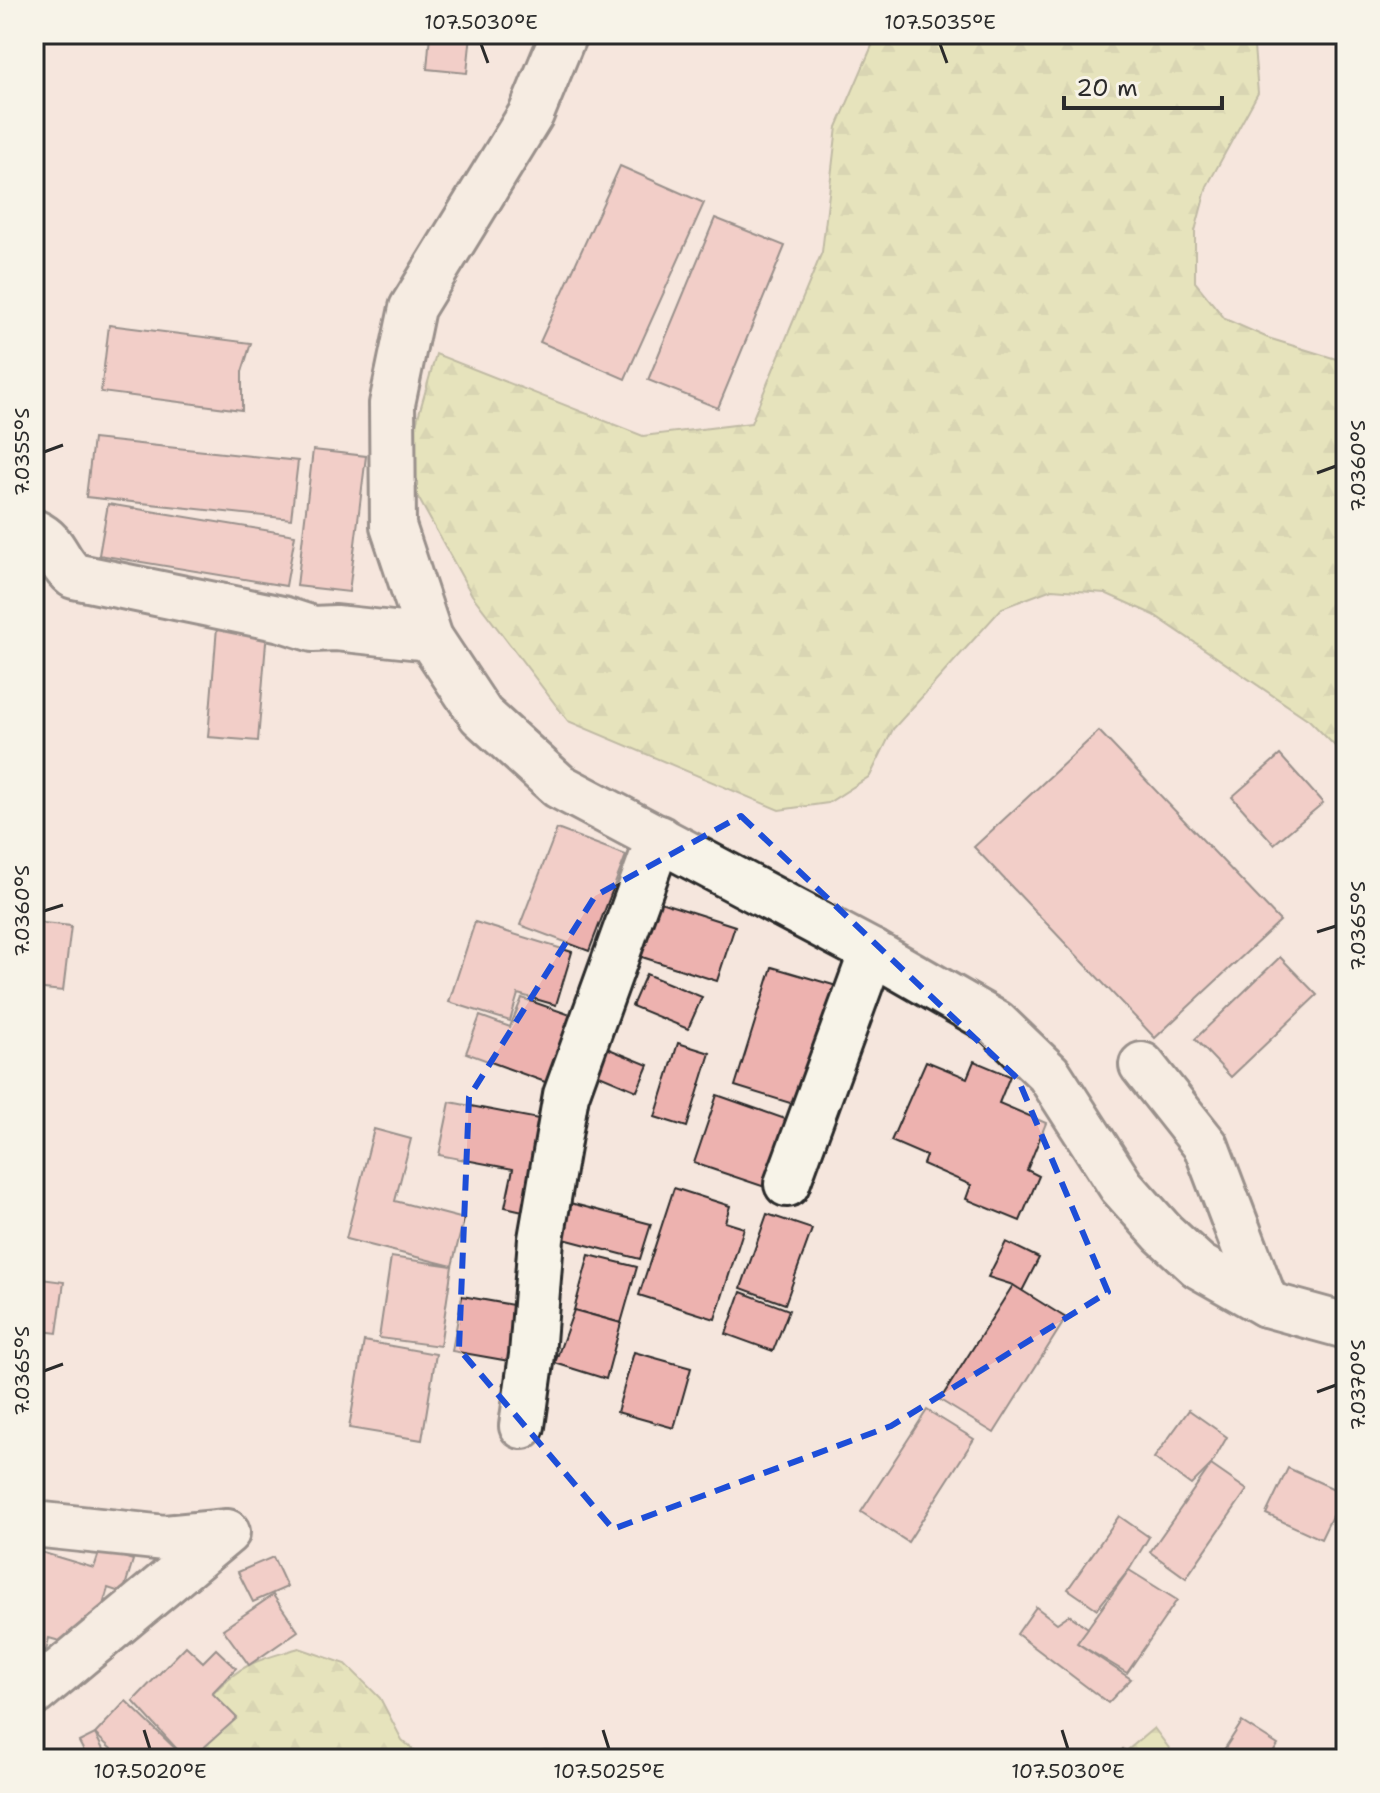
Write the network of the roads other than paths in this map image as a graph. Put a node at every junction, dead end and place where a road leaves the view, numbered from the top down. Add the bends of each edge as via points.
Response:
1 (564, 34) edge
2 (34, 532) edge
3 (430, 638) junction
4 (659, 838) junction
5 (872, 952) junction
6 (1142, 1065) dead end
7 (787, 1184) dead end
8 (1266, 1304) junction
9 (1346, 1326) edge
10 (522, 1426) dead end
11 (34, 1524) edge
12 (34, 1693) edge

1 - 3 street via 531,114 412,308 392,404 393,526
2 - 3 street via 48,539 74,576 313,629
3 - 4 street via 481,715 559,786
4 - 5 street
4 - 10 street via 566,1095 541,1239
5 - 7 street
5 - 8 street via 996,1023 1049,1074 1121,1186 1163,1233 1199,1266
6 - 8 street via 1206,1146
8 - 9 street
11 - 12 street via 165,1538 227,1532

